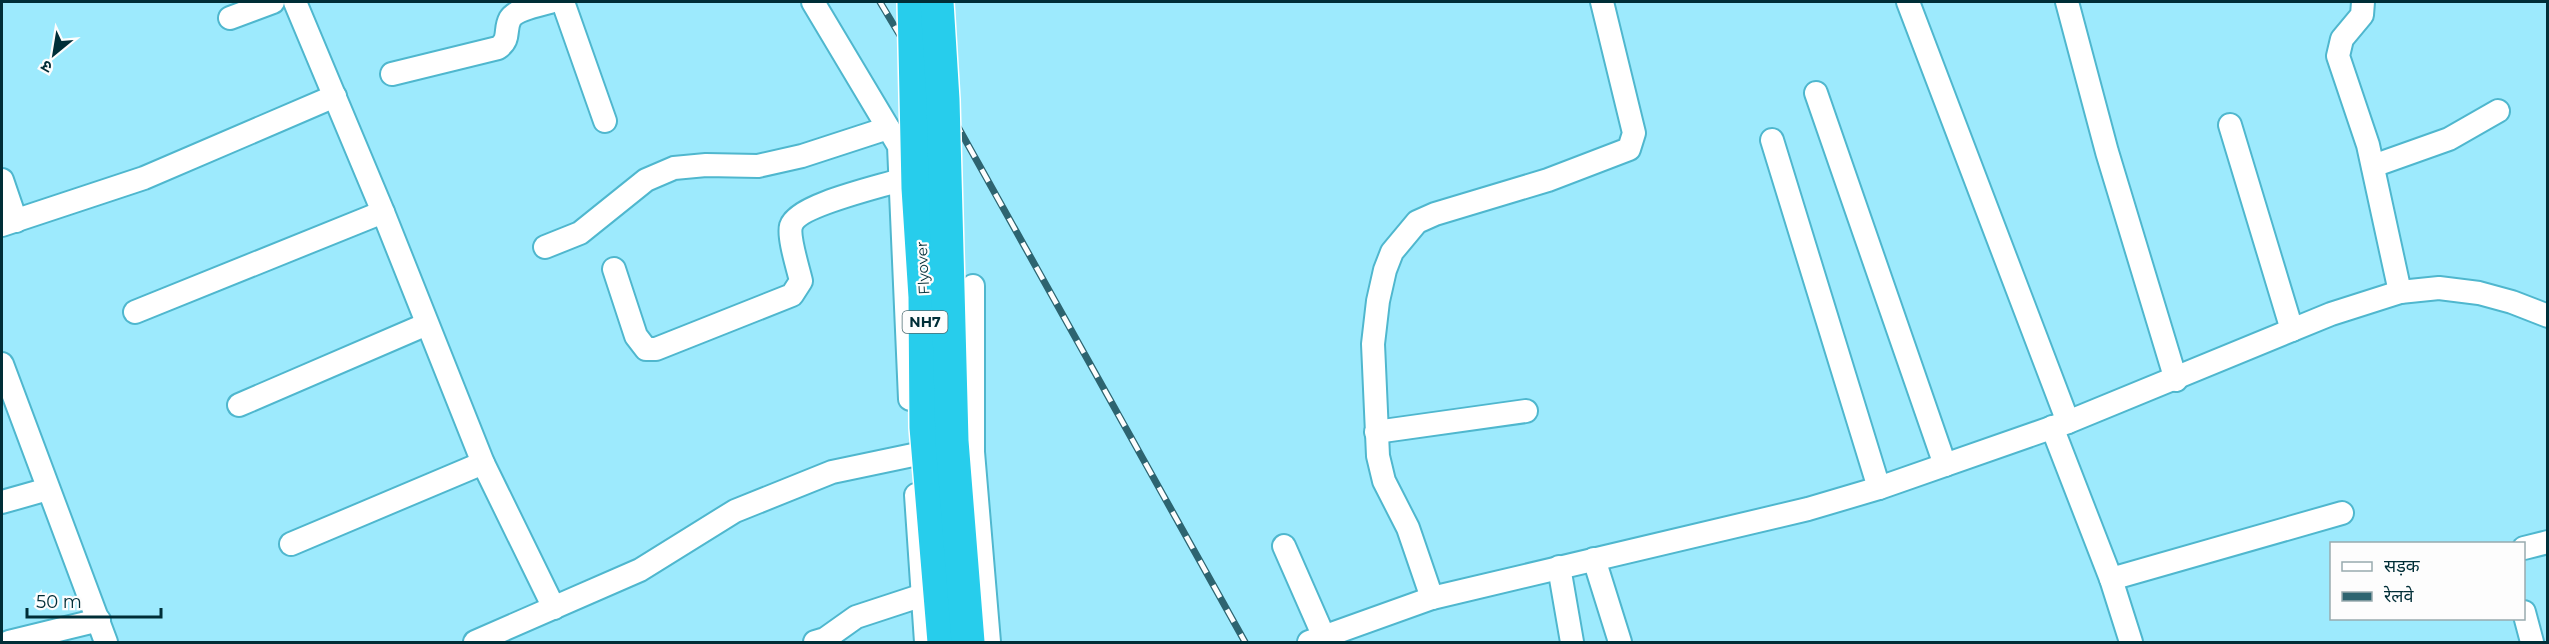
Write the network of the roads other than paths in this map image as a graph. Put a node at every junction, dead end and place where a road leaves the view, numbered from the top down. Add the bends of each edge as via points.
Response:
1 (273, 2) edge
2 (295, 2) edge
3 (563, 2) edge
4 (813, 2) edge
5 (914, 2) edge
6 (937, 2) edge
7 (1602, 2) edge
8 (1908, 2) edge
9 (2067, 2) edge
10 (2362, 2) edge
11 (536, 4) edge
12 (230, 18) dead end
13 (392, 74) dead end
14 (1816, 93) dead end
15 (335, 96) junction
16 (2498, 111) dead end
17 (605, 121) dead end
18 (2230, 125) dead end
19 (888, 128) junction
20 (1772, 140) dead end
21 (2373, 166) junction
22 (2, 180) edge
23 (900, 180) junction
24 (383, 212) junction
25 (9, 223) edge
26 (544, 247) dead end
27 (614, 269) dead end
28 (973, 286) dead end
29 (2400, 292) junction
30 (135, 312) dead end
31 (2547, 316) edge
32 (427, 324) junction
33 (2292, 330) junction
34 (2, 364) edge
35 (2176, 380) junction
36 (239, 405) dead end
37 (1526, 411) dead end
38 (2060, 425) junction
39 (1376, 432) junction
40 (973, 452) junction
41 (913, 455) junction
42 (483, 463) junction
43 (1945, 465) junction
44 (1880, 488) junction
45 (48, 489) junction
46 (2, 502) edge
47 (2342, 513) dead end
48 (2547, 542) edge
49 (291, 544) dead end
50 (1284, 546) dead end
51 (2525, 548) edge
52 (1594, 559) junction
53 (1559, 567) junction
54 (2111, 579) junction
55 (923, 595) junction
56 (1432, 598) junction
57 (554, 608) junction
58 (2525, 619) edge
59 (99, 620) junction
60 (1316, 640) edge
61 (9, 642) edge
62 (106, 642) edge
63 (479, 642) edge
64 (815, 642) edge
65 (926, 642) edge
66 (944, 642) edge
67 (968, 642) edge
68 (989, 642) edge
69 (1572, 642) edge
70 (1620, 642) edge
71 (2131, 642) edge
72 (2532, 642) edge

1 - 12 street
2 - 15 street
3 - 17 street
4 - 19 street
5 - 66 highway, Flyover / NH7, bridge via 926,427
6 - 67 highway, Flyover / NH7, bridge via 952,441
7 - 39 street via 1632,122 1632,144 1625,152 1607,159 1435,214 1417,222 1404,235 1384,270 1378,301 1373,344
8 - 38 street
9 - 35 street via 2107,152
10 - 21 street via 2362,15 2342,39 2338,56
11 - 13 street via 510,18 507,40 498,48
14 - 43 street
15 - 24 street
15 - 25 street via 144,178
16 - 21 street via 2449,138
18 - 33 street
19 - 23 street via 899,146
19 - 26 street via 758,166 674,168 646,180 580,233
20 - 44 street
21 - 29 street
22 - 25 street
23 - 27 street via 797,217 790,229 801,281 792,295 656,349 646,349 636,336
23 - 41 street
24 - 30 street
24 - 32 street
28 - 40 street
29 - 31 street via 2439,288 2479,292
29 - 33 street
32 - 36 street
32 - 42 street
33 - 35 street via 2214,360
34 - 45 street
35 - 38 street
37 - 39 street
38 - 43 street
38 - 54 street
39 - 56 street via 1380,469 1408,528
40 - 41 street
40 - 68 street
41 - 55 street
41 - 57 street via 832,472 735,511 640,570
42 - 49 street
42 - 57 street
43 - 44 street
44 - 52 street via 1808,509
45 - 46 street
45 - 59 street
47 - 54 street
48 - 51 street
50 - 60 street
52 - 53 street
52 - 70 street
53 - 56 street
53 - 69 street
54 - 71 street
55 - 64 street via 856,617
55 - 65 street
56 - 60 street
57 - 63 street
58 - 72 street
59 - 61 street
59 - 62 street

